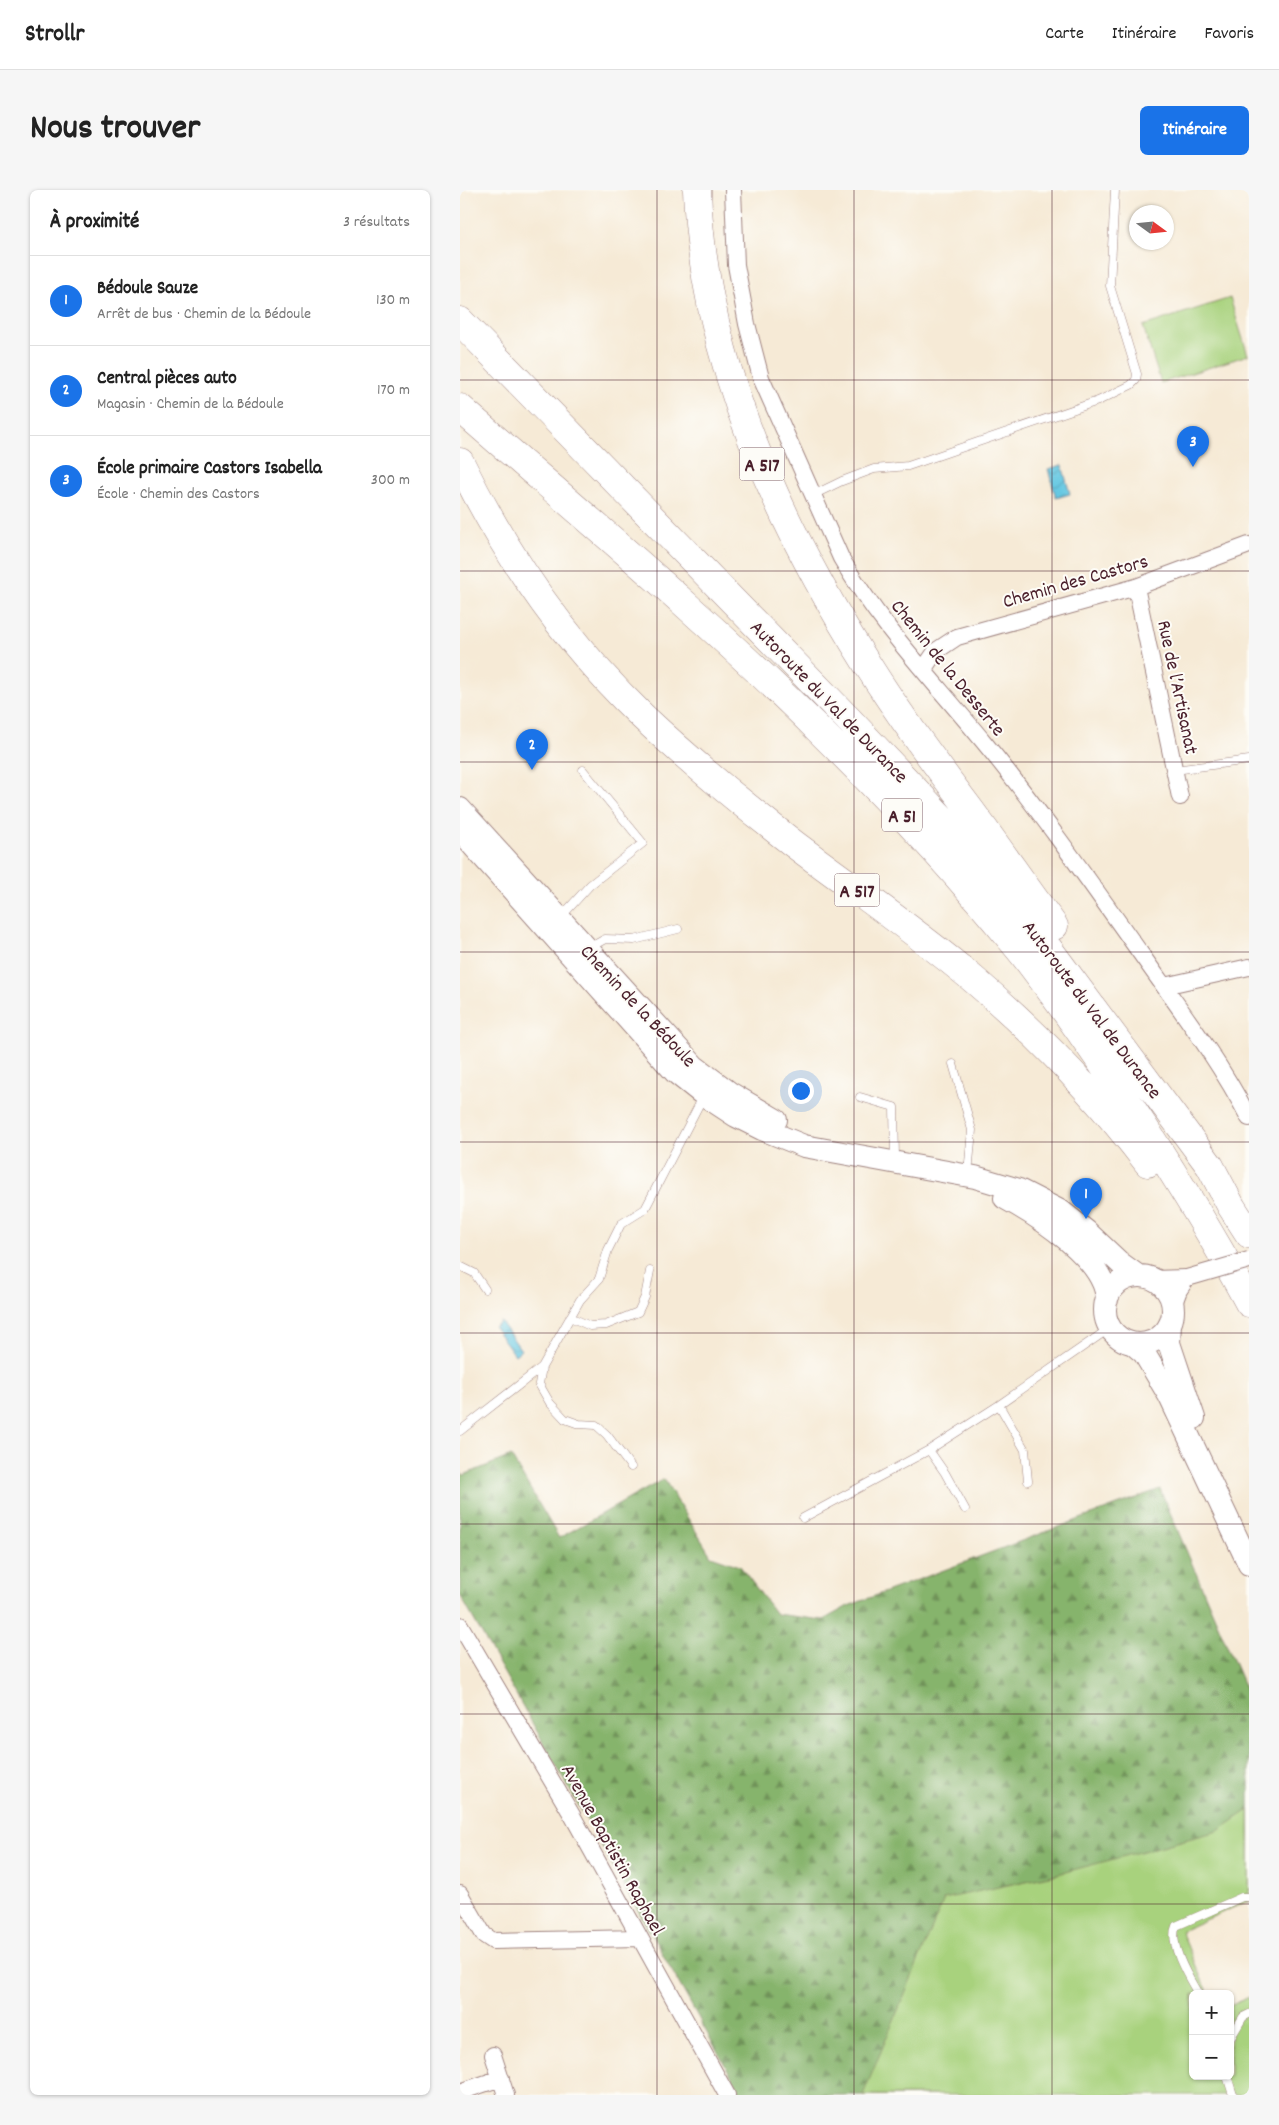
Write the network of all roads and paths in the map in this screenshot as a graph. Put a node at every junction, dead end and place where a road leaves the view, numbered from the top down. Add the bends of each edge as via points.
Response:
1 (697, 190) edge
2 (733, 190) edge
3 (1115, 190) edge
4 (460, 321) edge
5 (460, 408) edge
6 (460, 462) edge
7 (813, 495) junction
8 (1249, 545) edge
9 (1136, 587) junction
10 (923, 670) junction
11 (1249, 760) edge
12 (583, 770) dead end
13 (1175, 770) junction
14 (1180, 797) dead end
15 (460, 809) edge
16 (460, 832) edge
17 (559, 918) junction
18 (678, 929) dead end
19 (587, 949) junction
20 (1249, 967) edge
21 (1164, 986) junction
22 (953, 1064) dead end
23 (708, 1088) junction
24 (1243, 1092) edge
25 (860, 1097) dead end
26 (1249, 1118) edge
27 (895, 1162) junction
28 (1210, 1166) junction
29 (962, 1175) junction
30 (1249, 1234) edge
31 (1249, 1260) edge
32 (460, 1266) edge
33 (650, 1271) dead end
34 (1146, 1277) junction
35 (1187, 1278) junction
36 (485, 1289) dead end
37 (1107, 1300) junction
38 (1249, 1304) edge
39 (1172, 1315) junction
40 (570, 1317) junction
41 (1249, 1324) edge
42 (1110, 1328) junction
43 (1132, 1343) junction
44 (542, 1367) junction
45 (999, 1405) junction
46 (460, 1432) edge
47 (929, 1450) junction
48 (631, 1467) dead end
49 (1028, 1481) dead end
50 (965, 1509) dead end
51 (803, 1518) dead end
52 (1249, 1559) edge
53 (1249, 1564) edge
54 (460, 1625) edge
55 (460, 1894) edge
56 (1249, 1897) edge
57 (639, 1938) junction
58 (1196, 1990) edge
59 (1249, 2014) edge
60 (1232, 2035) edge
61 (493, 2055) dead end
62 (501, 2078) junction
63 (1228, 2080) edge
64 (460, 2092) edge
65 (506, 2095) edge
66 (727, 2095) edge
67 (1233, 2095) edge

1 - 28 highway, A 517 via 706,273 732,382 759,457 799,546 830,604 893,705 1142,1048
2 - 7 street, Chemin de la Desserte via 736,265 753,349 761,378
3 - 7 lane via 1110,286 1137,374 1136,380 1098,401 908,466 874,469
4 - 28 highway, Autoroute du Val de Durance / A 51 via 950,827 1036,932
5 - 38 highway, Autoroute du Val de Durance / A 51 via 763,675 943,860 1022,953 1089,1043 1198,1213
6 - 41 highway, A 517 via 487,515 529,583 593,664 641,715 792,842 971,978 1026,1026 1083,1084 1170,1192 1211,1255
7 - 10 street, Chemin de la Desserte via 852,577
8 - 9 street, Chemin des Castors
9 - 10 street, Chemin des Castors via 957,637 936,651
9 - 13 street, Rue de l’Artisanat
10 - 21 street, Chemin de la Desserte via 1005,768
11 - 13 lane
12 - 17 lane via 643,844 590,885
13 - 14 street, Rue de l’Artisanat
15 - 17 street, Chemin de la Bédoule
16 - 23 street, Chemin de la Bédoule via 675,1072
17 - 19 street, Chemin de la Bédoule
18 - 19 lane via 634,940 605,939
19 - 23 street, Chemin de la Bédoule via 694,1066
20 - 21 street
21 - 24 street, Chemin de la Desserte via 1221,1067
22 - 29 lane via 972,1130
23 - 27 street, Chemin de la Bédoule via 730,1094 784,1125 852,1155
23 - 40 lane via 645,1209 620,1224 598,1279
24 - 26 street, Chemin de la Desserte
25 - 27 lane via 894,1108
27 - 29 street, Chemin de la Bédoule
28 - 30 highway, Autoroute du Val de Durance / A 51
29 - 34 street, Chemin de la Bédoule via 1018,1190 1062,1212 1120,1264
29 - 37 street, Chemin de la Bédoule via 1013,1202 1059,1235 1092,1264 1106,1290
31 - 35 street, bridge
32 - 36 lane via 474,1273
33 - 40 lane via 645,1297 638,1312 606,1325 590,1326
34 - 35 street
34 - 37 street via 1119,1282
34 - 39 street via 1167,1290
35 - 39 street via 1178,1290
37 - 42 street via 1106,1319
39 - 43 street via 1164,1334 1143,1344
39 - 52 street via 1169,1343 1189,1406
40 - 44 lane
42 - 43 street via 1120,1338
42 - 45 lane
43 - 53 street via 1144,1353 1170,1397
44 - 46 lane
44 - 48 lane via 540,1384 550,1403 565,1419 596,1425
45 - 47 lane
45 - 49 lane via 1025,1450
47 - 50 lane
47 - 51 lane
54 - 57 street, Avenue Baptistin Raphael via 572,1815
55 - 57 street via 484,1935 493,1941
56 - 58 lane via 1242,1897 1176,1926 1174,1943
57 - 66 street, Avenue Baptistin Raphael
59 - 60 lane via 1243,2017
61 - 62 street
62 - 64 street
62 - 65 street
63 - 67 lane

